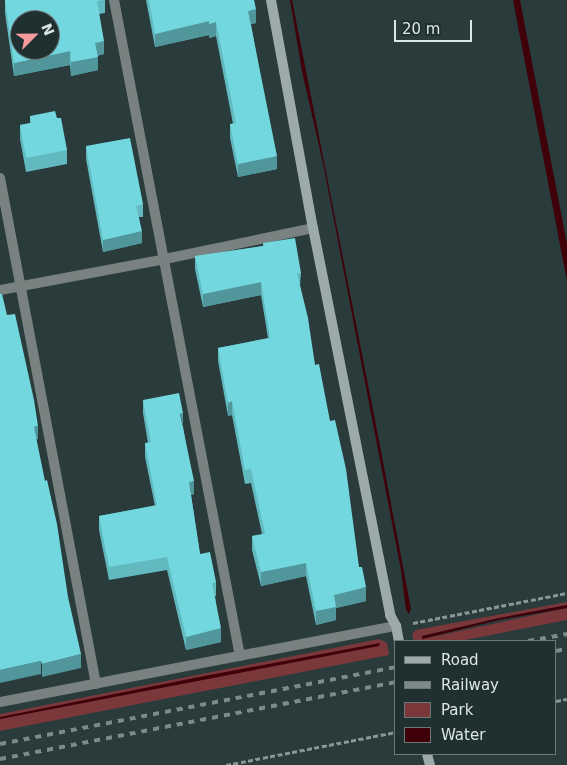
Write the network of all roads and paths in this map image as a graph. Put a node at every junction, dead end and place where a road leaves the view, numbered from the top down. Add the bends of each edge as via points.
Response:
1 (114, 0) edge
2 (271, 0) edge
3 (0, 178) edge
4 (313, 228) junction
5 (165, 259) junction
6 (21, 286) junction
7 (0, 290) edge
8 (567, 594) edge
9 (396, 626) junction
10 (399, 640) edge
11 (240, 656) junction
12 (96, 684) junction
13 (0, 702) edge
14 (394, 732) edge
15 (226, 765) edge

1 - 5 street
2 - 4 street
3 - 6 street
4 - 5 street
4 - 9 street via 390,615
5 - 6 street
5 - 11 street
6 - 7 street
6 - 12 street
8 - 9 path
9 - 10 street
9 - 11 street
11 - 12 street
12 - 13 street
14 - 15 path

